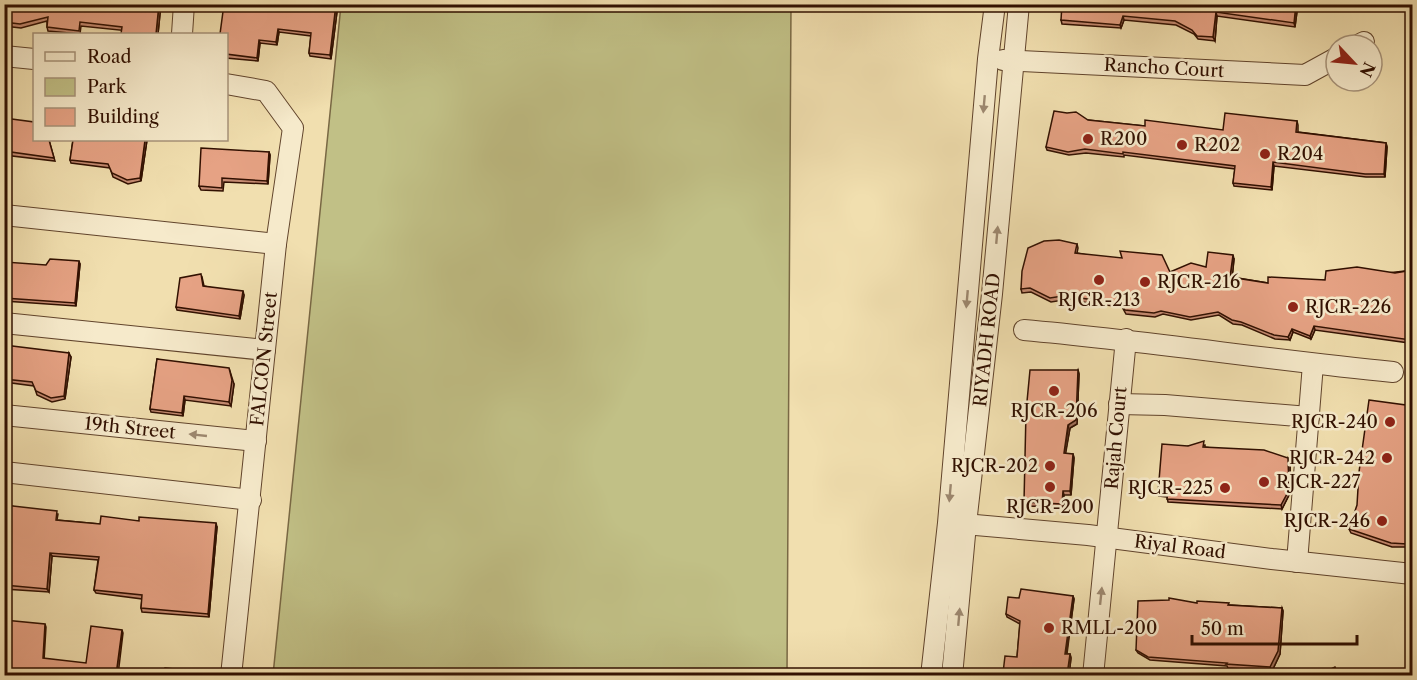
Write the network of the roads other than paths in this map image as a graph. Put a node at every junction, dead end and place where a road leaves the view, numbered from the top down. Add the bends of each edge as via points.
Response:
1 (184, 4) edge
2 (995, 4) edge
3 (1018, 4) edge
4 (182, 33) edge
5 (4, 56) edge
6 (33, 59) edge
7 (988, 59) junction
8 (1014, 60) junction
9 (1324, 65) edge
10 (228, 84) edge
11 (4, 215) edge
12 (276, 244) junction
13 (4, 323) edge
14 (1024, 330) dead end
15 (1126, 339) junction
16 (265, 350) junction
17 (1313, 364) junction
18 (1393, 372) dead end
19 (1119, 404) junction
20 (4, 415) edge
21 (1309, 417) junction
22 (256, 441) junction
23 (4, 472) edge
24 (250, 500) junction
25 (957, 523) junction
26 (1107, 538) junction
27 (1298, 562) junction
28 (1413, 574) edge
29 (231, 675) edge
30 (931, 675) edge
31 (952, 675) edge
32 (1093, 675) edge

1 - 4 street
2 - 7 street, RIYADH ROAD
3 - 8 street, RIYADH ROAD
5 - 6 street
7 - 8 street, Rancho Court
7 -> 25 street, RIYADH ROAD
8 - 9 street, Rancho Court via 1305,75
25 -> 8 street, RIYADH ROAD via 992,294
10 - 12 street, FALCON Street via 266,91 292,128
11 - 12 street
12 - 16 street, FALCON Street
13 - 16 street
14 - 15 street
15 - 17 street
15 - 19 street, Rajah Court
16 - 22 street, FALCON Street
17 - 18 street
17 - 21 street
19 - 21 street
19 - 26 street, Rajah Court
22 -> 20 street, 19th Street
21 - 27 street
22 - 24 street, FALCON Street
23 - 24 street
24 - 29 street, FALCON Street
25 - 26 street, Riyal Road
25 - 30 street, RIYADH ROAD
31 -> 25 street, RIYADH ROAD
26 - 27 street, Riyal Road
32 -> 26 street, Rajah Court
27 - 28 street, Riyal Road

